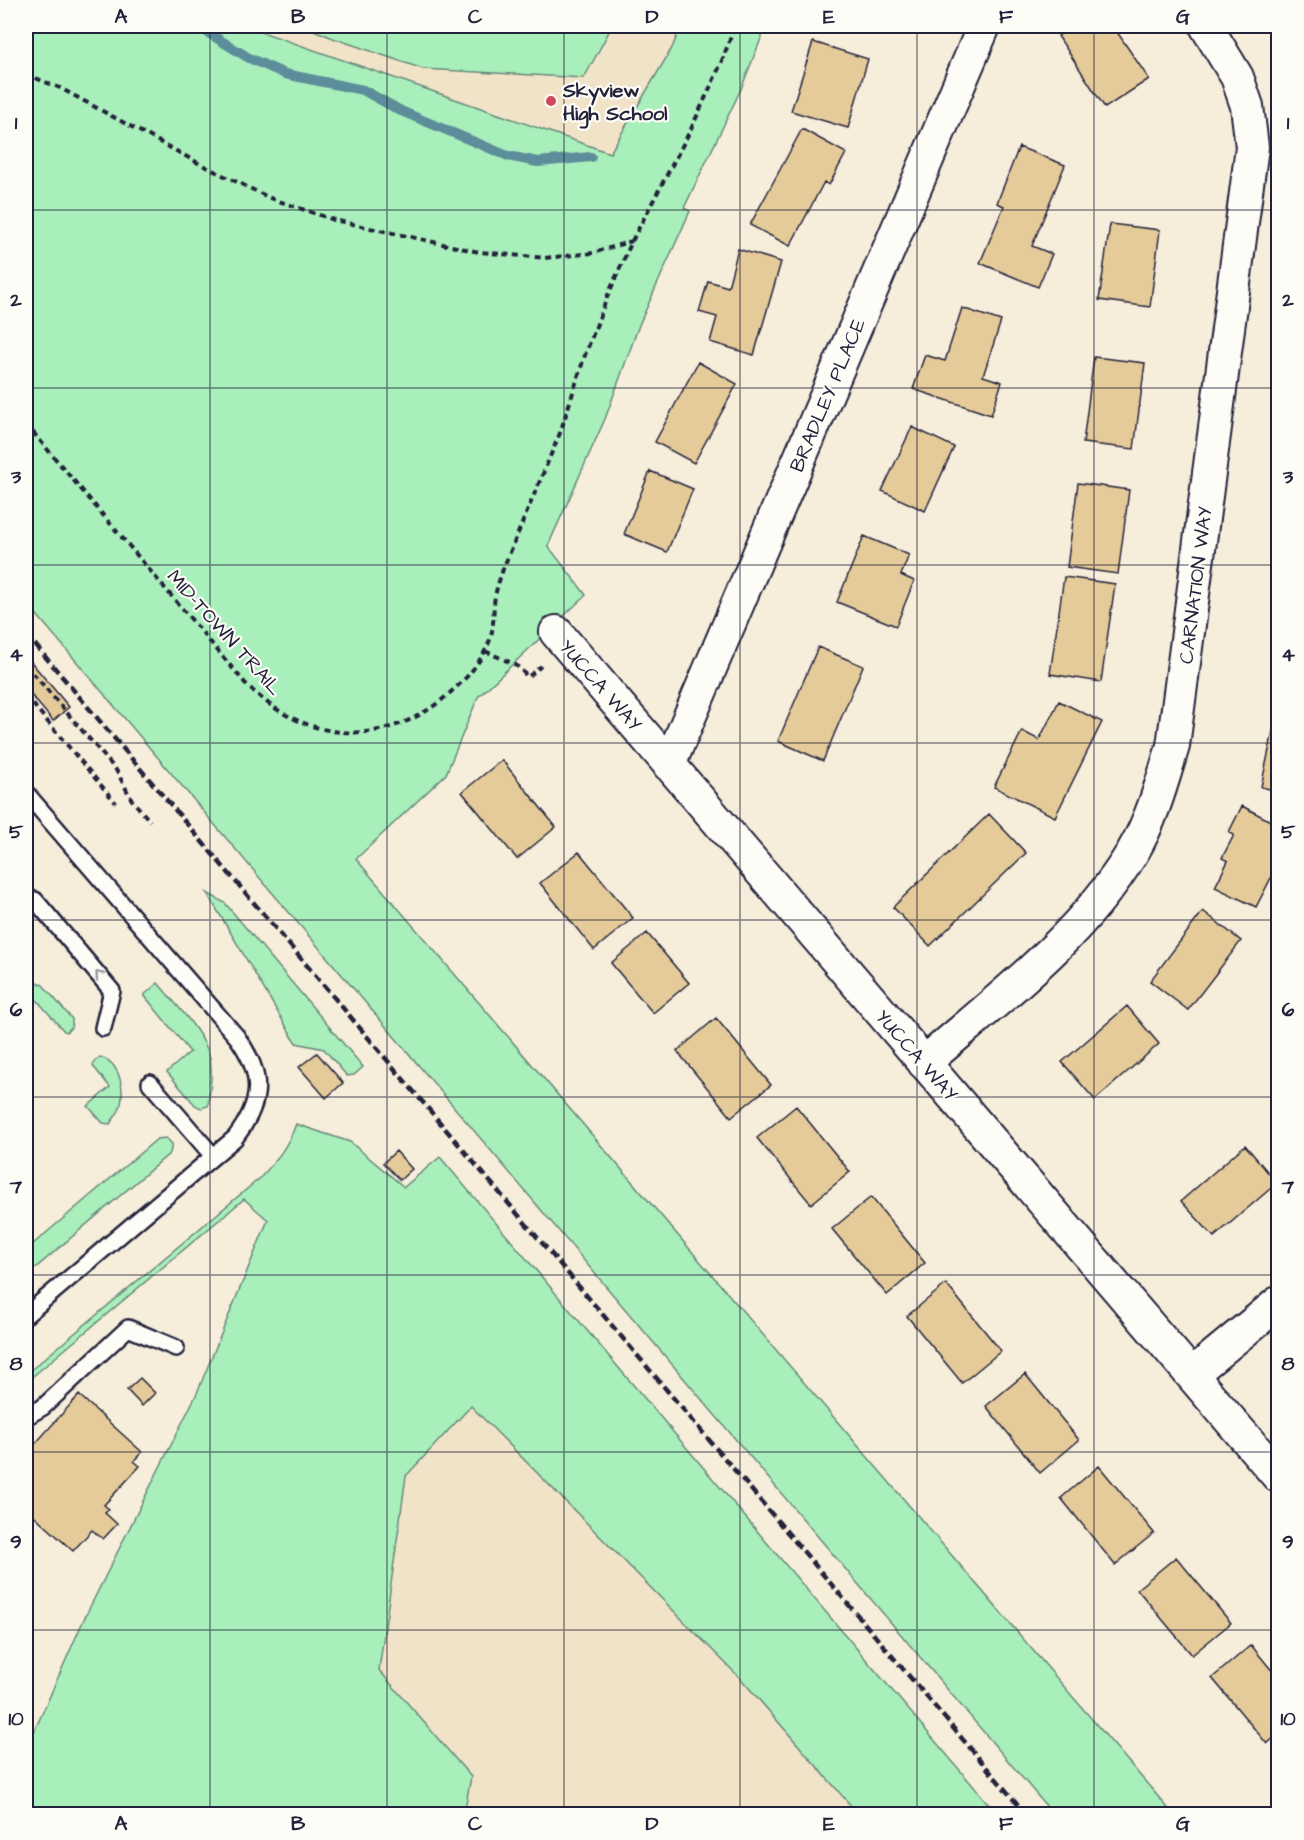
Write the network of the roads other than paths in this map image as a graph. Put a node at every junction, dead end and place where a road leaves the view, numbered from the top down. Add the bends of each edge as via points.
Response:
1 (984, 26) edge
2 (1206, 26) edge
3 (556, 632) dead end
4 (669, 765) junction
5 (26, 793) edge
6 (26, 900) edge
7 (103, 1028) dead end
8 (924, 1063) junction
9 (150, 1083) dead end
10 (213, 1156) junction
11 (1278, 1303) edge
12 (26, 1314) edge
13 (176, 1348) dead end
14 (1192, 1374) junction
15 (26, 1417) edge
16 (1278, 1476) edge

1 - 4 street, BRADLEY PLACE
2 - 8 street, CARNATION WAY via 1237,77 1247,106 1252,147 1173,746 1157,798 1133,852 1102,896 1040,963
3 - 4 street, YUCCA WAY
4 - 8 street, YUCCA WAY
5 - 10 lane via 250,1055 257,1077 249,1121
7 -> 6 lane via 112,991 35,900
8 - 14 street, YUCCA WAY
9 - 10 lane
10 - 12 lane
11 - 14 street
13 - 15 lane via 128,1328 44,1407
14 - 16 street, YUCCA WAY

